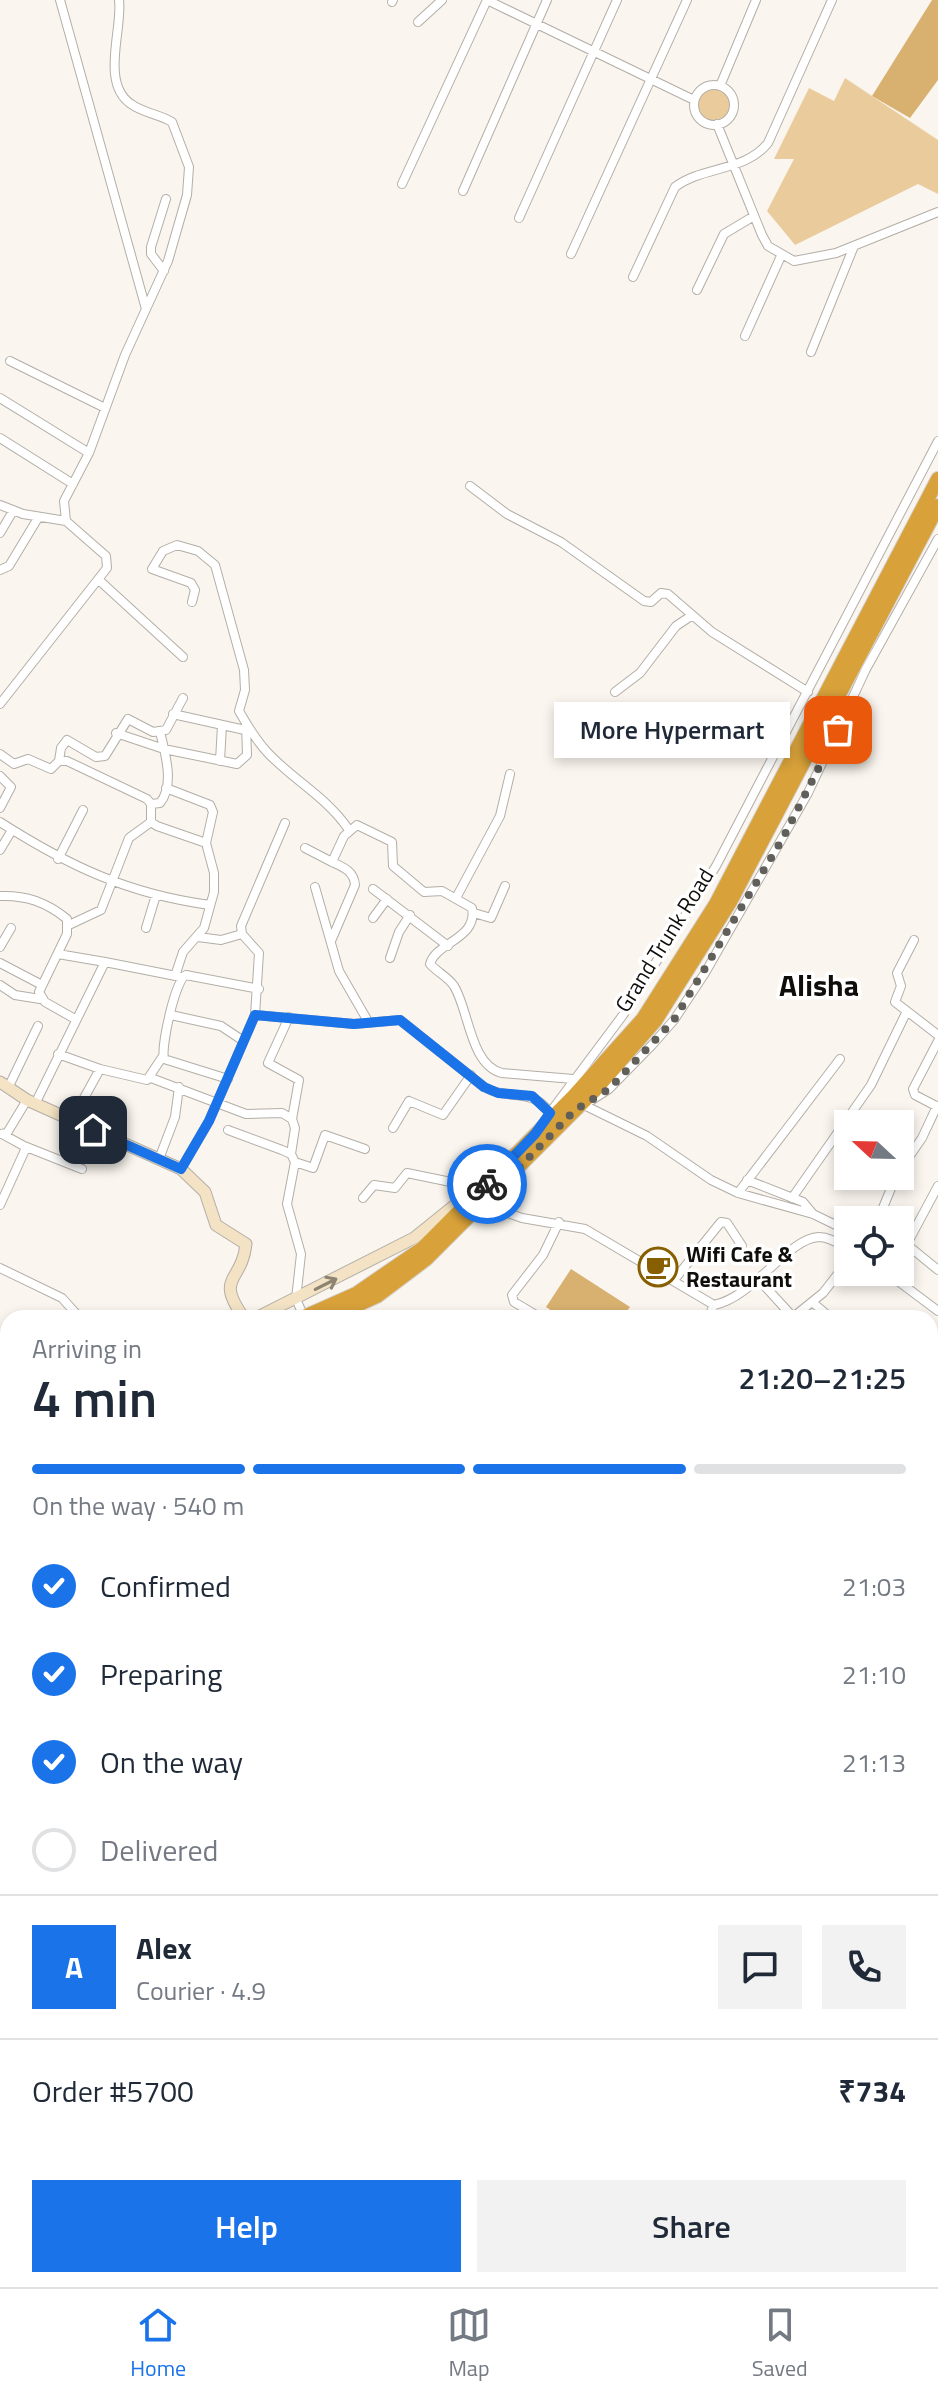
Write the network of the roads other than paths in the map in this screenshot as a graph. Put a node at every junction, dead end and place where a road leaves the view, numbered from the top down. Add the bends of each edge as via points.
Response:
1 (60, 0) edge
2 (119, 0) edge
3 (442, 0) edge
4 (487, 0) edge
5 (547, 0) edge
6 (617, 0) edge
7 (687, 0) edge
8 (756, 0) edge
9 (832, 0) edge
10 (418, 22) dead end
11 (536, 25) junction
12 (592, 52) junction
13 (652, 80) junction
14 (720, 86) junction
15 (694, 100) junction
16 (717, 124) junction
17 (734, 165) junction
18 (402, 184) dead end
19 (463, 191) dead end
20 (166, 199) dead end
21 (938, 212) edge
22 (754, 216) junction
23 (519, 218) dead end
24 (854, 246) junction
25 (571, 254) dead end
26 (781, 256) junction
27 (164, 271) junction
28 (633, 277) dead end
29 (697, 290) dead end
30 (147, 309) junction
31 (745, 336) dead end
32 (811, 352) dead end
33 (10, 361) dead end
34 (0, 398) edge
35 (105, 408) junction
36 (0, 438) edge
37 (938, 441) edge
38 (89, 453) junction
39 (938, 479) edge
40 (73, 484) junction
41 (470, 486) dead end
42 (0, 505) edge
43 (938, 506) edge
44 (13, 511) junction
45 (38, 518) junction
46 (66, 521) junction
47 (0, 533) edge
48 (938, 539) edge
49 (0, 570) edge
50 (100, 581) junction
51 (192, 602) dead end
52 (691, 616) junction
53 (183, 657) dead end
54 (615, 692) dead end
55 (808, 692) junction
56 (183, 698) dead end
57 (0, 704) edge
58 (173, 714) junction
59 (222, 725) junction
60 (246, 727) junction
61 (160, 732) junction
62 (116, 733) junction
63 (164, 749) junction
64 (0, 754) edge
65 (59, 761) junction
66 (220, 761) junction
67 (510, 774) dead end
68 (0, 776) edge
69 (166, 788) junction
70 (151, 804) junction
71 (0, 808) edge
72 (83, 810) dead end
73 (0, 822) edge
74 (151, 822) junction
75 (285, 823) dead end
76 (12, 830) junction
77 (349, 830) junction
78 (206, 843) junction
79 (305, 848) dead end
80 (0, 850) edge
81 (58, 859) junction
82 (332, 862) junction
83 (113, 880) junction
84 (505, 886) dead end
85 (315, 887) dead end
86 (373, 889) dead end
87 (156, 895) junction
88 (0, 896) edge
89 (456, 898) junction
90 (387, 899) junction
91 (210, 905) junction
92 (474, 913) junction
93 (410, 915) junction
94 (373, 918) dead end
95 (69, 925) junction
96 (11, 928) dead end
97 (146, 928) dead end
98 (242, 934) junction
99 (198, 937) junction
100 (914, 940) dead end
101 (330, 941) junction
102 (448, 946) junction
103 (0, 947) edge
104 (58, 954) junction
105 (390, 958) dead end
106 (105, 962) junction
107 (0, 963) edge
108 (178, 976) junction
109 (0, 985) edge
110 (42, 985) junction
111 (259, 989) junction
112 (40, 999) junction
113 (906, 1013) junction
114 (171, 1015) junction
115 (255, 1015) junction
116 (289, 1017) junction
117 (75, 1019) junction
118 (369, 1023) junction
119 (38, 1026) dead end
120 (938, 1038) edge
121 (242, 1040) junction
122 (58, 1054) junction
123 (163, 1056) junction
124 (840, 1059) dead end
125 (100, 1069) junction
126 (471, 1075) junction
127 (151, 1078) junction
128 (228, 1079) junction
129 (573, 1079) junction
130 (3, 1084) edge
131 (179, 1087) junction
132 (31, 1102) junction
133 (218, 1103) junction
134 (938, 1107) edge
135 (579, 1108) junction
136 (550, 1113) junction
137 (292, 1119) junction
138 (72, 1120) junction
139 (393, 1128) dead end
140 (228, 1130) dead end
141 (1, 1134) edge
142 (535, 1134) junction
143 (24, 1146) junction
144 (365, 1149) dead end
145 (914, 1150) edge
146 (293, 1158) junction
147 (159, 1159) junction
148 (82, 1169) dead end
149 (181, 1169) junction
150 (747, 1180) junction
151 (938, 1186) edge
152 (738, 1193) junction
153 (477, 1197) junction
154 (363, 1198) dead end
155 (792, 1198) junction
156 (0, 1205) edge
157 (813, 1214) junction
158 (559, 1222) junction
159 (834, 1224) edge
160 (914, 1224) edge
161 (834, 1241) edge
162 (742, 1246) dead end
163 (914, 1252) edge
164 (0, 1268) edge
165 (938, 1270) edge
166 (834, 1277) edge
167 (674, 1280) junction
168 (760, 1281) junction
169 (905, 1286) edge
170 (296, 1299) junction
171 (812, 1302) junction
172 (714, 1305) junction
173 (73, 1310) edge
174 (238, 1310) edge
175 (273, 1310) edge
176 (300, 1310) edge
177 (321, 1310) edge
178 (345, 1310) edge
179 (528, 1310) edge
180 (712, 1310) edge
181 (785, 1310) edge
182 (802, 1310) edge
183 (822, 1310) edge
184 (937, 1310) edge

1 - 30 street
2 - 27 street via 114,60 124,98 172,122 189,167 187,195
3 - 10 street
4 - 11 street
4 - 18 street
5 - 11 street
6 - 12 street
7 - 13 street
8 - 14 street
9 - 17 street via 768,143 762,152
11 - 12 street
11 - 19 street
12 - 13 street
12 - 23 street
13 - 15 street
13 - 25 street
14 - 15 street via 707,86
14 - 16 street via 730,94 733,106 728,118
15 - 16 street via 699,119
16 - 17 street
17 - 22 street
17 - 28 street via 685,179 675,187
20 - 27 street via 151,247
21 - 24 street
22 - 26 street via 768,246
22 - 29 street via 724,234
24 - 26 street via 807,261
24 - 32 street
26 - 31 street
27 - 30 street
30 - 35 street
33 - 35 street
34 - 38 street
35 - 38 street
36 - 40 street
37 - 55 street
38 - 40 street
39 - 142 highway, Grand Trunk Road via 685,955 643,1019
40 - 46 street via 64,501
41 - 52 street via 644,601 665,593
42 - 44 street
43 - 135 highway, Grand Trunk Road via 691,969 655,1021
44 - 45 street
44 - 47 street
45 - 46 street
45 - 49 street via 9,566
46 - 50 street via 106,556
48 - 135 street via 866,669 808,793 705,973 652,1045 609,1089
50 - 53 street
50 - 57 street
51 - 60 street via 191,583 152,569 170,547 198,551 215,565 244,670 239,711
52 - 54 street via 676,626 640,673
52 - 55 street
55 - 129 street via 667,948
56 - 58 street
58 - 59 street
58 - 61 street
59 - 60 street
59 - 66 street
60 - 66 street via 247,755 242,762
60 - 77 street
61 - 62 street via 128,719
61 - 63 street
62 - 63 street
62 - 65 street via 105,756 96,757 67,740
63 - 66 street
63 - 69 street
64 - 65 street via 14,764 28,759 51,769
65 - 70 street
67 - 89 street via 500,816
68 - 71 street via 11,787
69 - 70 street via 160,803
69 - 78 street via 210,805
70 - 74 street
72 - 81 street
73 - 76 street
74 - 78 street
74 - 83 street via 129,838
75 - 98 street via 247,906
76 - 80 street
76 - 81 street
77 - 82 street
77 - 89 street via 357,825 388,839 393,847 390,861 402,874 424,892 442,891
78 - 91 street via 214,873
79 - 82 street
81 - 83 street
82 - 101 street via 347,869 355,885
83 - 87 street
83 - 95 street via 101,910
84 - 92 street via 491,918
85 - 101 street
86 - 90 street
87 - 91 street
87 - 97 street
88 - 95 street via 35,899 60,913
89 - 92 street
90 - 93 street
90 - 94 street
91 - 99 street
92 - 102 street via 468,928
93 - 102 street
93 - 105 street
95 - 104 street
96 - 103 street
98 - 99 street via 221,940
98 - 111 street via 259,953
99 - 108 street via 183,952
100 - 113 street via 896,976 901,986 895,1002
101 - 118 street via 346,987
102 - 129 street via 430,964 455,987 467,1028 488,1067
104 - 106 street
104 - 110 street
106 - 108 street
106 - 117 street
107 - 110 street
108 - 111 street
108 - 114 street
109 - 112 street via 15,995
110 - 112 street
111 - 115 street
112 - 117 street
113 - 120 street
113 - 155 street via 871,1085
114 - 121 street via 221,1026
114 - 123 street
115 - 116 street
115 - 121 street
116 - 118 street
116 - 137 street via 268,1063 299,1080
117 - 122 street
118 - 126 street via 400,1020
119 - 130 street
120 - 134 street via 913,1089
121 - 128 street
122 - 125 street
122 - 132 street
123 - 127 street
123 - 128 street
124 - 150 street
125 - 127 street
125 - 138 street
126 - 136 street via 490,1091 539,1099
126 - 139 street via 443,1115 409,1101
127 - 131 street
128 - 133 street
129 - 136 street
130 - 132 street
131 - 133 street
131 - 147 street via 175,1117
132 - 138 street
132 - 141 street
133 - 137 street via 246,1114 270,1111
133 - 149 street
134 - 145 street
135 - 152 street via 647,1136
135 - 153 highway, Grand Trunk Road
136 - 142 street
137 - 146 street
138 - 147 street
140 - 146 street
141 - 143 street
142 - 153 highway, Grand Trunk Road
143 - 148 street
143 - 156 street
144 - 146 street via 325,1135 313,1168
146 - 170 street via 287,1204 301,1254
147 - 149 street
149 - 174 street via 205,1192 216,1225 246,1244 228,1287
150 - 152 street
150 - 155 street
151 - 160 street
152 - 157 street
153 - 154 street via 407,1173 395,1188 374,1185
153 - 158 street via 522,1218
170 -> 153 street via 414,1238
153 - 177 highway, Grand Trunk Road via 398,1267
153 - 178 highway, Grand Trunk Road via 395,1284
155 - 157 street via 808,1205
157 - 159 street
158 - 167 street via 585,1229
158 - 179 street via 543,1255 512,1295
161 - 168 street via 798,1244
162 - 167 street via 721,1222
163 - 165 street
164 - 173 street via 62,1298
166 - 171 street
167 - 172 street
168 - 172 street
168 - 181 street
169 - 184 street
170 - 175 street
170 - 176 street
171 - 182 street
171 - 183 street
172 - 180 street

